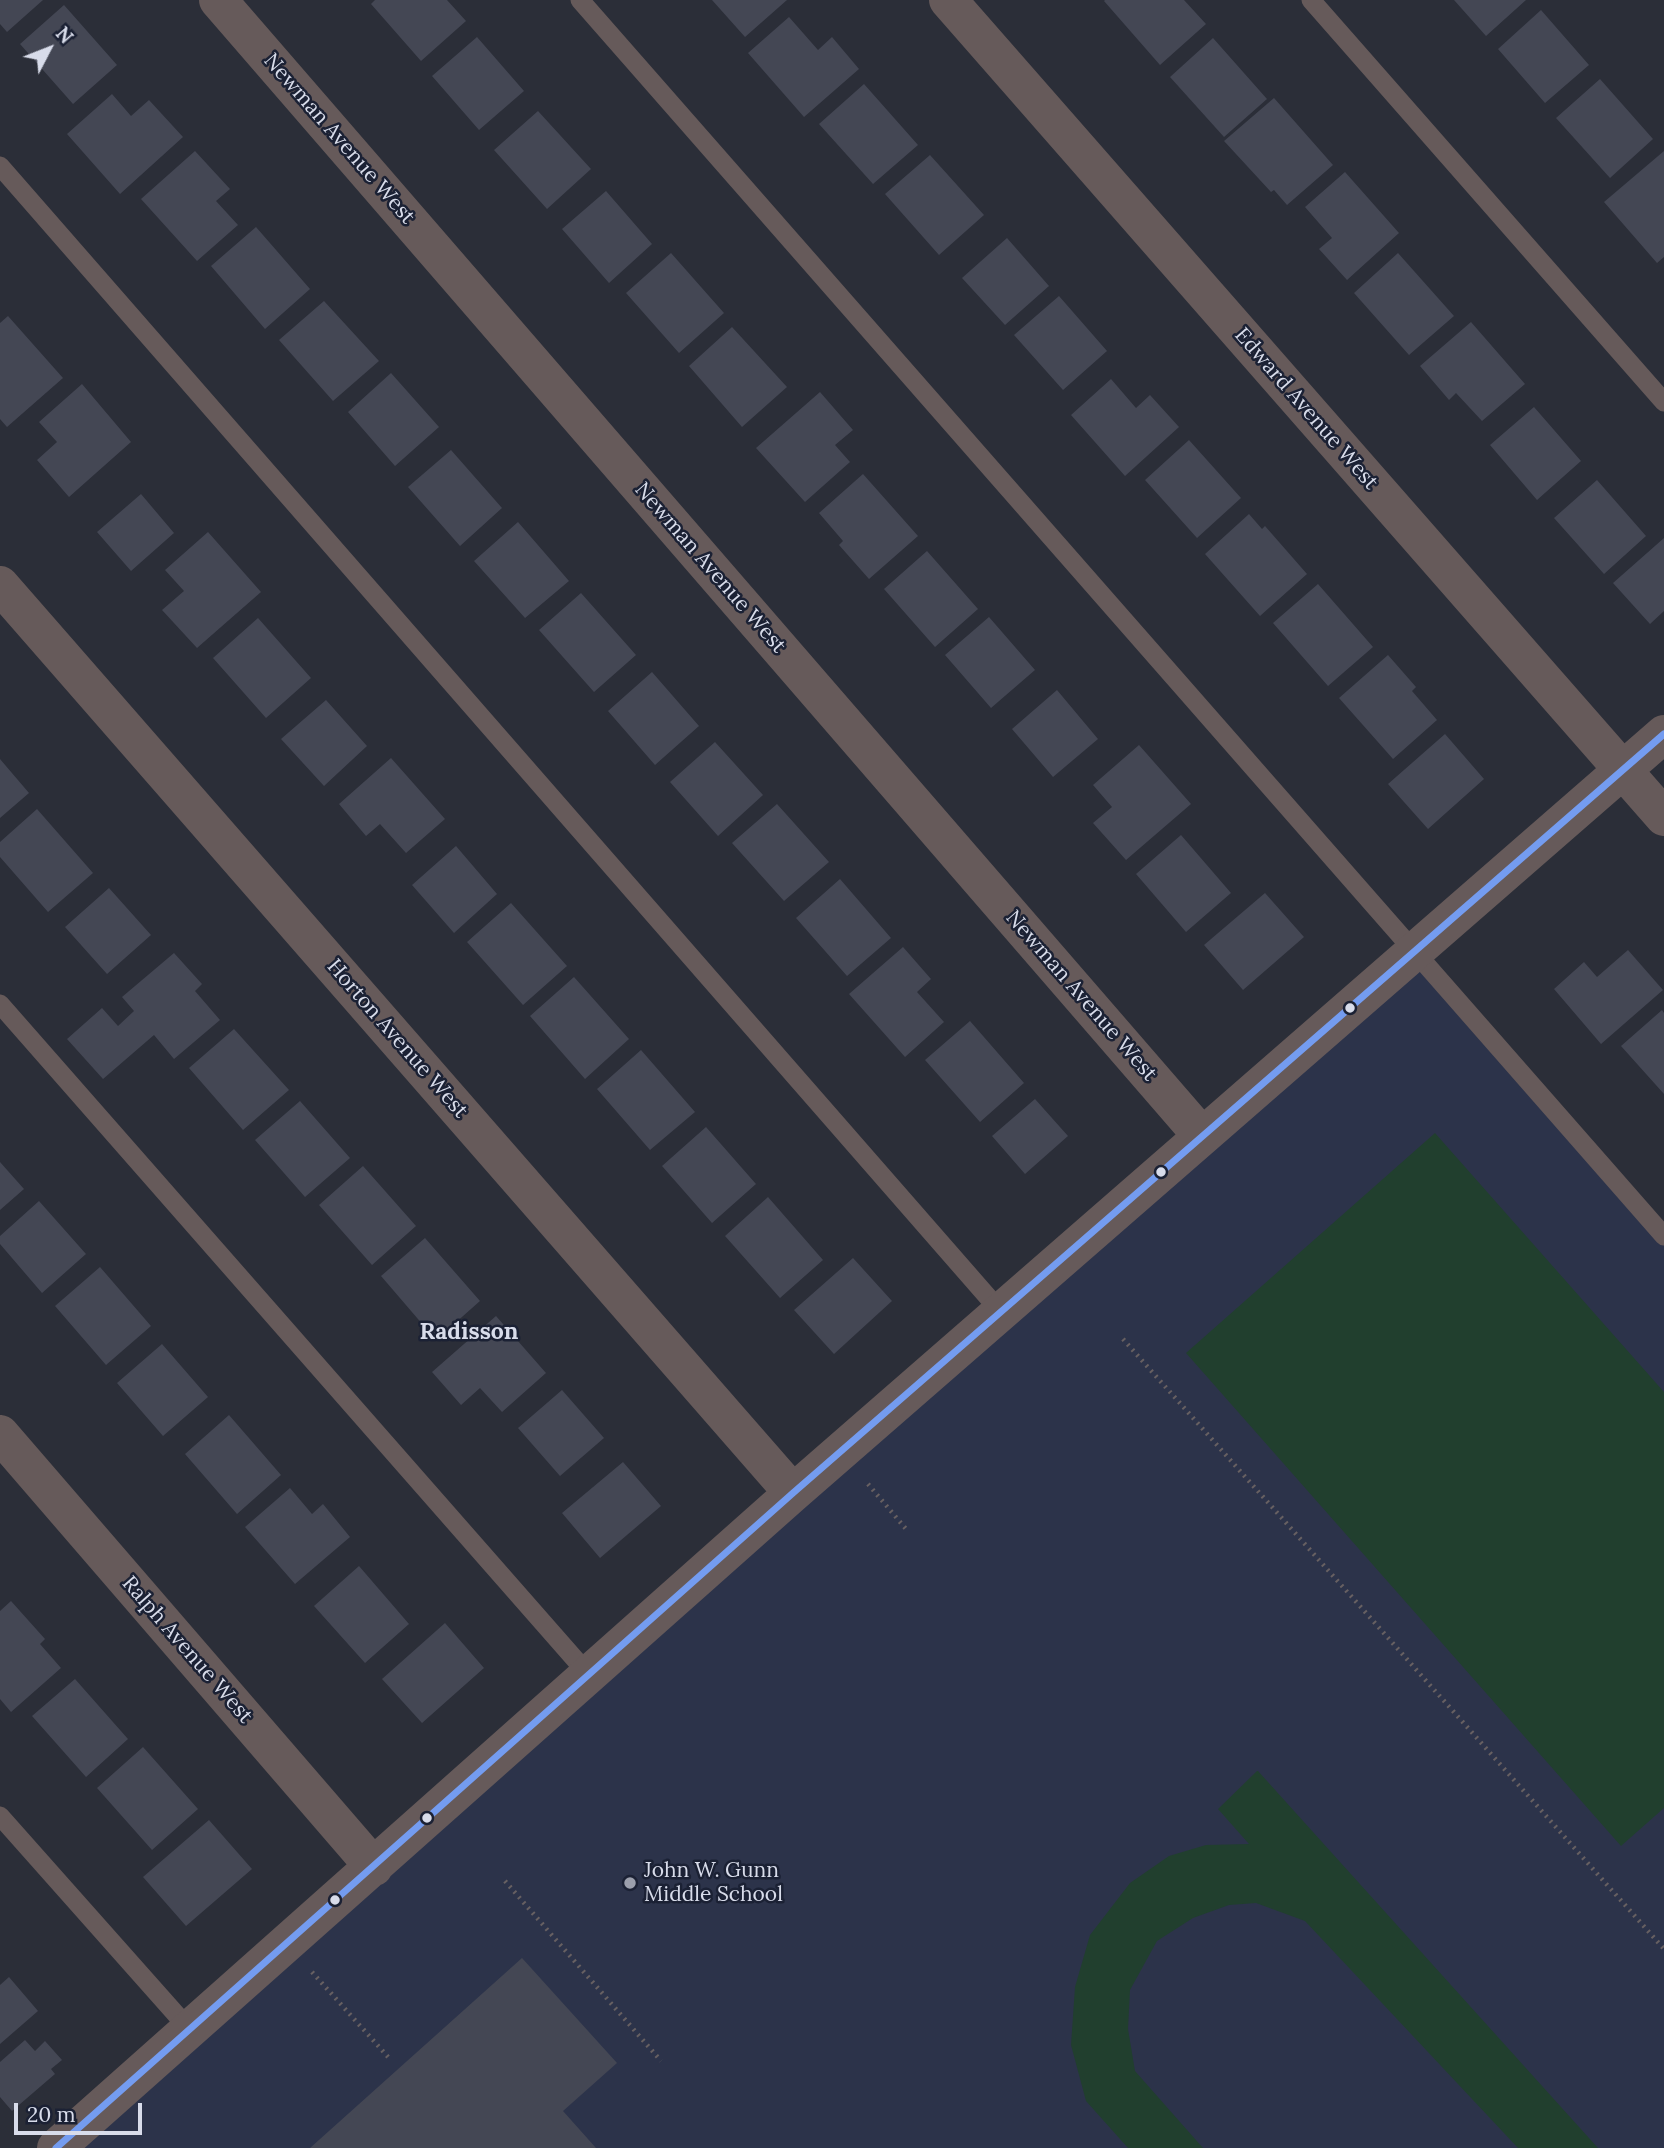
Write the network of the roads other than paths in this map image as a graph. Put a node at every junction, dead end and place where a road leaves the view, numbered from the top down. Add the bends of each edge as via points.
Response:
1 (218, 0) edge
2 (580, 0) edge
3 (948, 0) edge
4 (1311, 0) edge
5 (0, 166) edge
6 (1664, 402) edge
7 (0, 585) edge
8 (1664, 734) edge
9 (1622, 771) junction
10 (1664, 817) edge
11 (1414, 953) junction
12 (0, 1004) edge
13 (1202, 1136) junction
14 (1664, 1236) edge
15 (1002, 1312) junction
16 (0, 1434) edge
17 (793, 1493) junction
18 (588, 1674) junction
19 (0, 1816) edge
20 (374, 1867) junction
21 (190, 2030) junction
22 (56, 2148) edge

1 - 13 street, Newman Avenue West
2 - 11 lane
3 - 9 street, Edward Avenue West
4 - 6 lane
5 - 15 lane
7 - 17 street, Horton Avenue West
8 - 9 street
9 - 10 street, Edward Avenue West
9 - 11 street
11 - 13 street
11 - 14 lane
12 - 18 lane
13 - 15 street
15 - 17 street
16 - 20 street, Ralph Avenue West
17 - 18 street
18 - 20 street
19 - 21 lane
20 - 21 street
21 - 22 street

